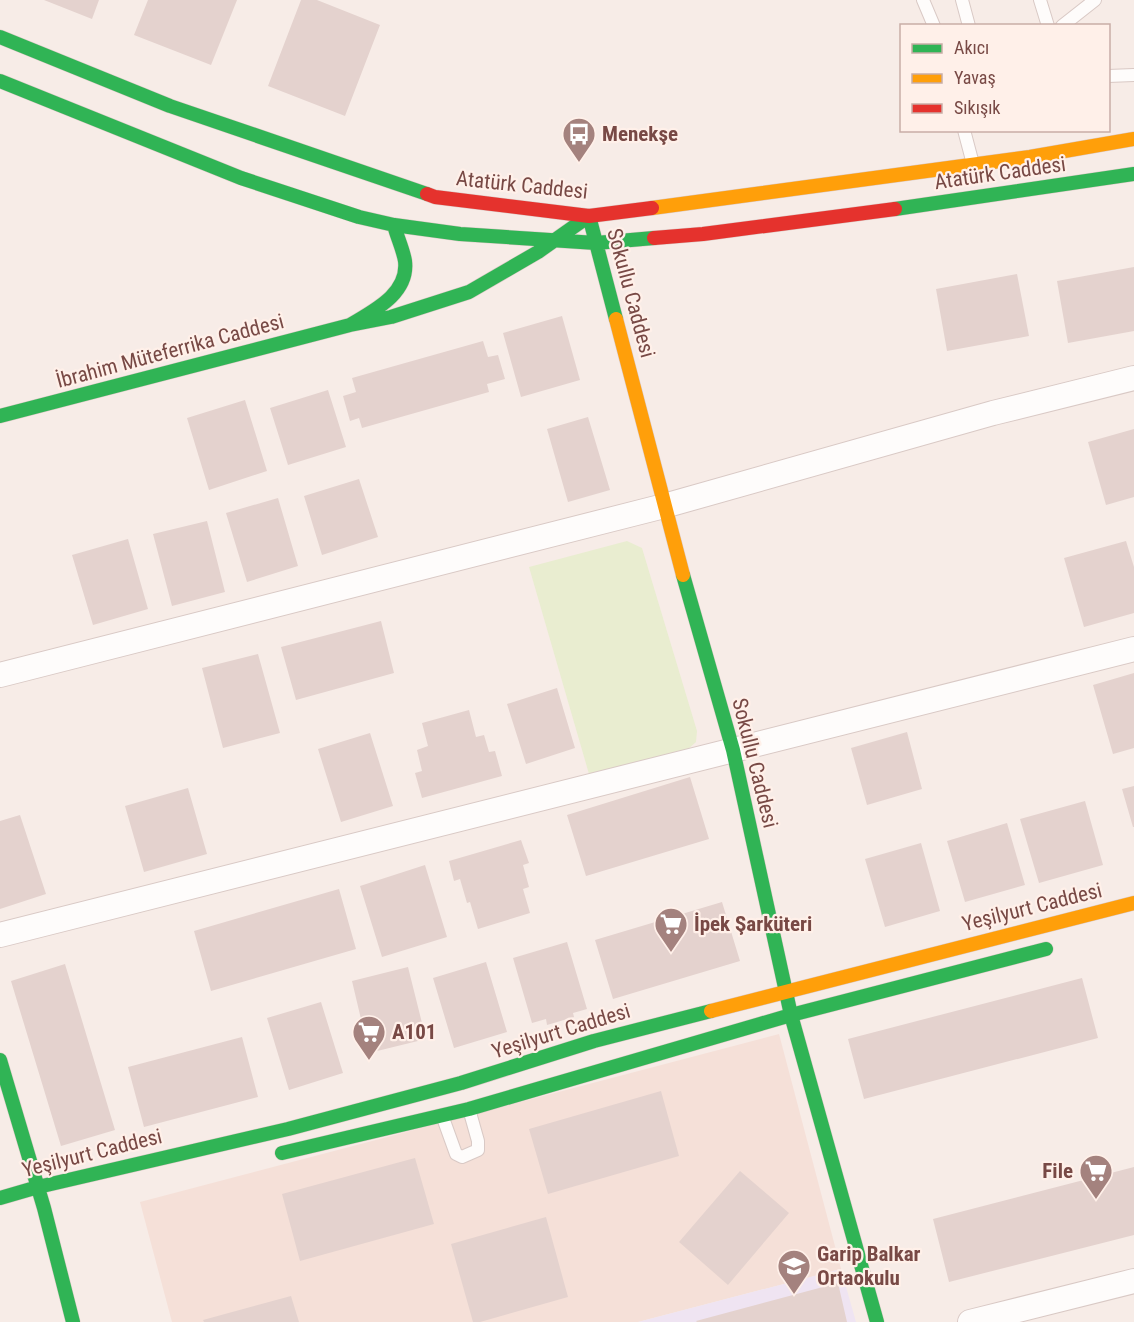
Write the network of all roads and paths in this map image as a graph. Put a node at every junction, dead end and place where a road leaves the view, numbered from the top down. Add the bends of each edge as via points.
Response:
1 (923, 0) edge
2 (962, 0) edge
3 (1040, 0) edge
4 (1095, 0) edge
5 (933, 24) edge
6 (968, 24) edge
7 (1047, 24) edge
8 (1065, 24) edge
9 (0, 37) edge
10 (1134, 75) edge
11 (1110, 76) edge
12 (0, 81) edge
13 (965, 132) edge
14 (1085, 132) edge
15 (1134, 139) edge
16 (1092, 160) junction
17 (973, 165) junction
18 (1134, 174) edge
19 (589, 216) junction
20 (394, 225) junction
21 (553, 241) junction
22 (596, 243) junction
23 (350, 326) junction
24 (1134, 378) edge
25 (0, 416) edge
26 (664, 506) junction
27 (1134, 649) edge
28 (0, 675) edge
29 (733, 750) junction
30 (1134, 903) edge
31 (0, 935) edge
32 (1054, 947) dead end
33 (785, 991) junction
34 (791, 1015) junction
35 (0, 1060) edge
36 (436, 1090) junction
37 (465, 1096) junction
38 (442, 1116) junction
39 (271, 1156) dead end
40 (38, 1187) junction
41 (0, 1198) edge
42 (1134, 1281) edge
43 (73, 1322) edge
44 (877, 1322) edge
45 (970, 1322) edge

1 - 5 lane
2 - 6 lane
3 - 7 lane
4 - 8 lane
9 - 19 main road, Atatürk Caddesi via 170,106 435,197
10 - 11 lane
12 - 20 main road, Atatürk Caddesi via 240,178
13 - 17 lane
14 - 16 lane
15 - 16 main road, Atatürk Caddesi
16 - 17 main road, Atatürk Caddesi
16 - 18 main road, Atatürk Caddesi
16 - 22 main road, Atatürk Caddesi via 850,216
17 - 19 main road, Atatürk Caddesi
19 - 21 main road, İbrahim Müteferrika Caddesi
19 - 22 main road, Sokullu Caddesi
20 - 21 main road, Atatürk Caddesi
20 - 23 main road via 405,266 401,286 393,297
21 - 22 main road, Atatürk Caddesi
21 - 23 main road, İbrahim Müteferrika Caddesi via 469,292
22 - 26 main road, Sokullu Caddesi
23 - 25 main road, İbrahim Müteferrika Caddesi
24 - 26 street via 993,413
26 - 28 street
26 - 29 main road, Sokullu Caddesi
27 - 29 street
29 - 31 street
29 - 33 main road, Sokullu Caddesi
30 - 33 main road, Yeşilyurt Caddesi
32 - 34 main road, Yeşilyurt Caddesi
33 - 34 main road, Sokullu Caddesi
33 - 37 main road, Yeşilyurt Caddesi via 594,1041
34 - 37 main road, Yeşilyurt Caddesi
34 - 44 main road, Sokullu Caddesi
35 - 40 main road
36 - 37 main road, Yeşilyurt Caddesi
36 - 38 lane
36 - 40 main road, Yeşilyurt Caddesi
37 - 38 main road, Yeşilyurt Caddesi
37 - 38 lane via 478,1150 462,1157 456,1154
38 - 39 main road, Yeşilyurt Caddesi
40 - 41 main road, Yeşilyurt Caddesi
40 - 43 main road
42 - 45 street

